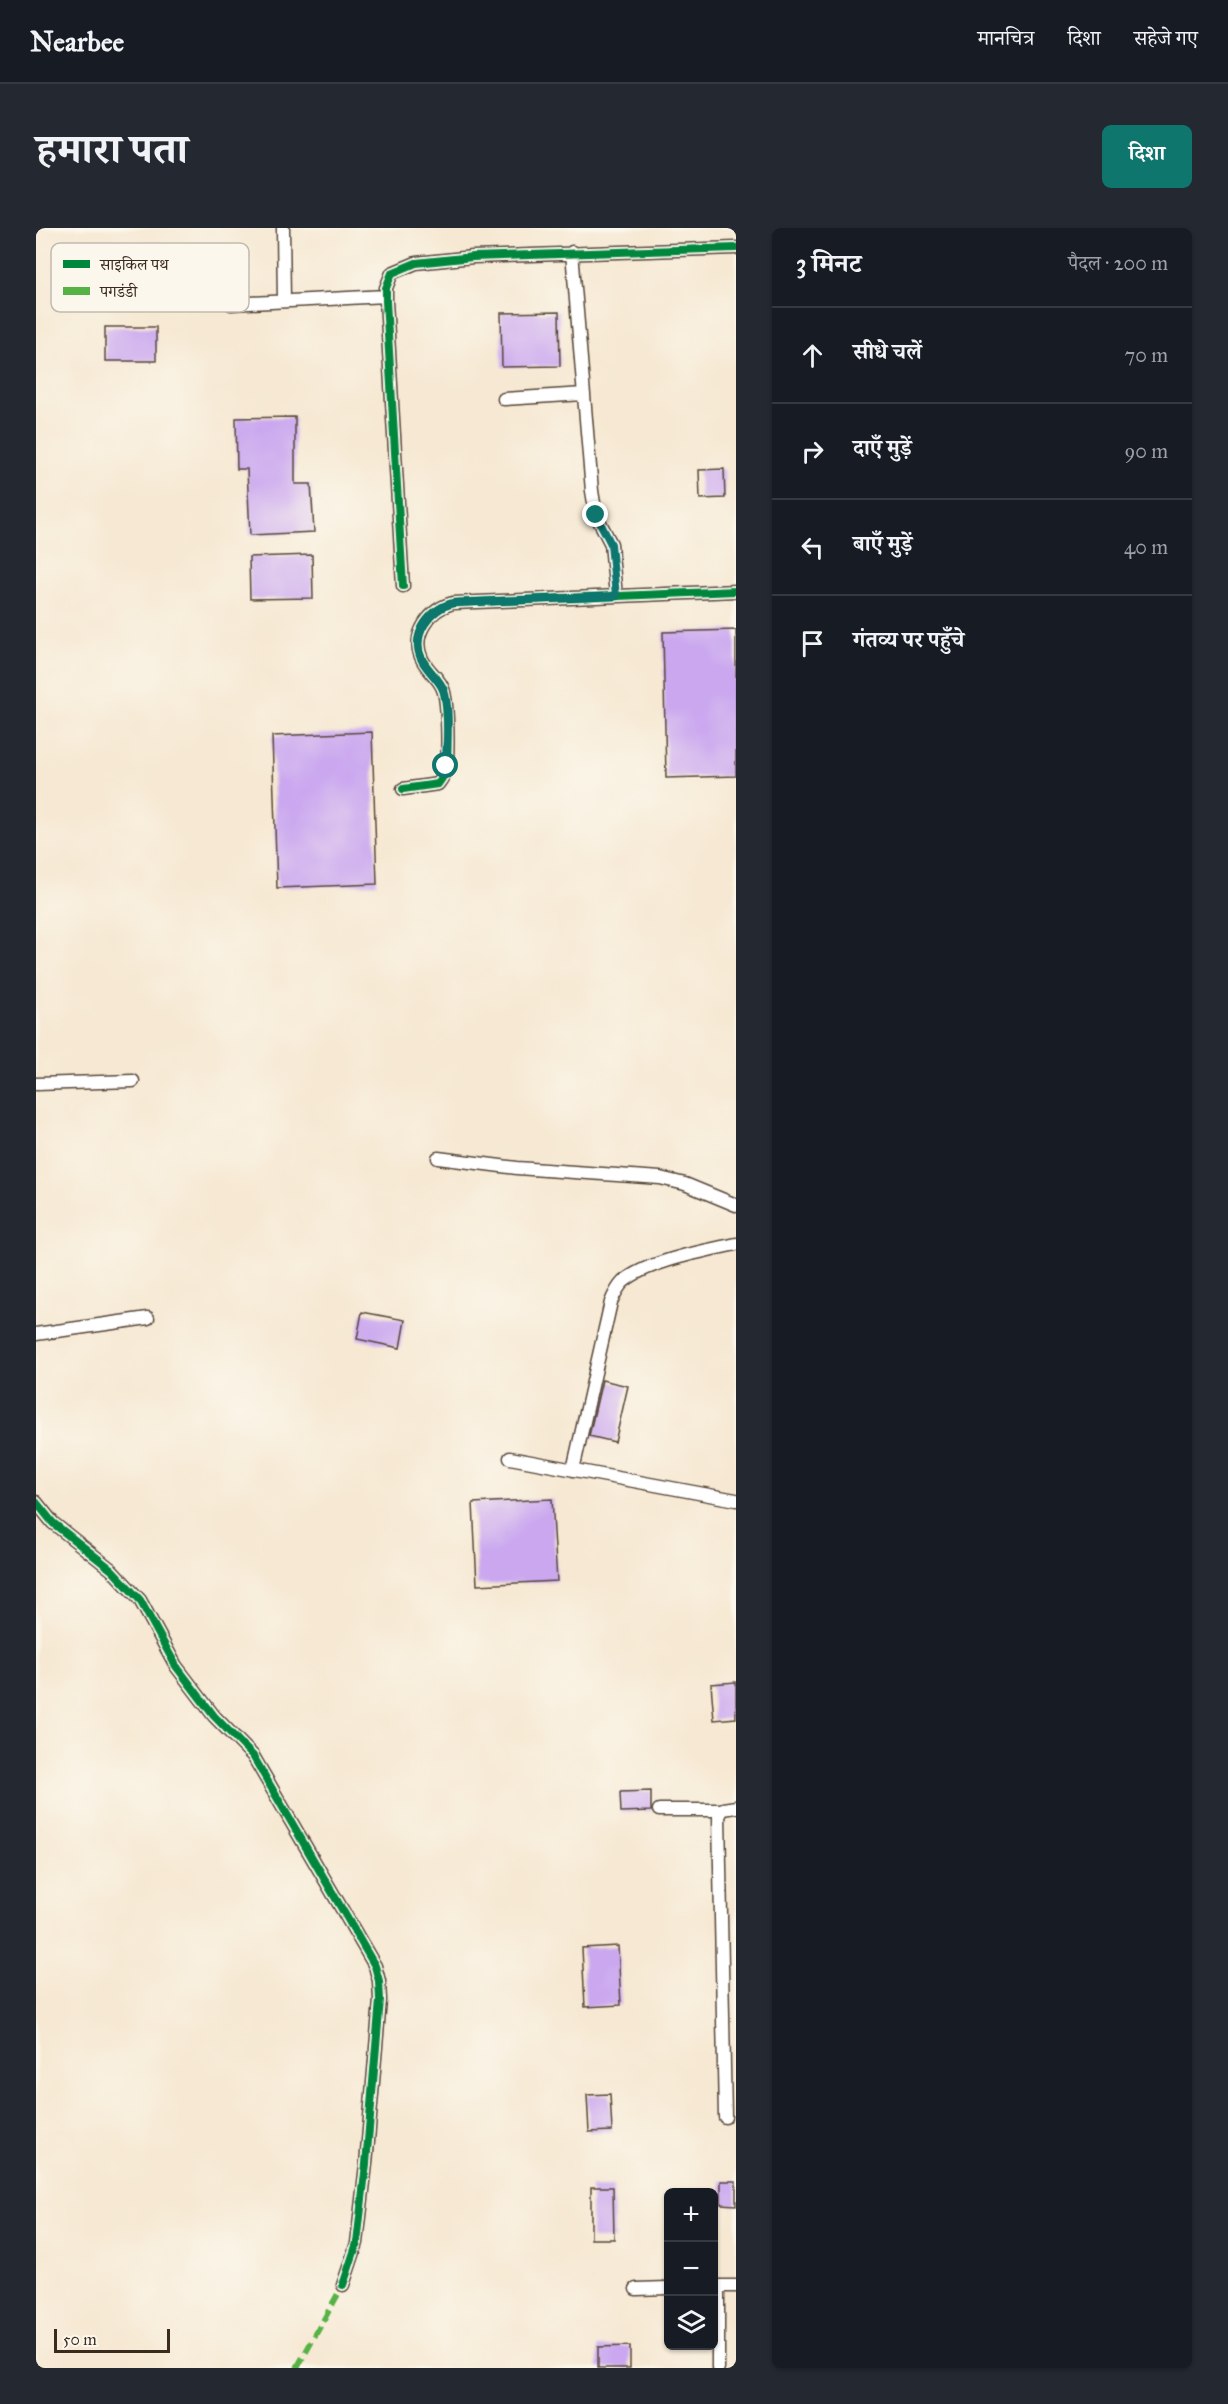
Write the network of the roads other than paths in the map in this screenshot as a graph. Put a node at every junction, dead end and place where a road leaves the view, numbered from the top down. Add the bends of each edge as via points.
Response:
1 (283, 228) edge
2 (736, 248) edge
3 (572, 252) junction
4 (386, 296) junction
5 (284, 301) junction
6 (249, 303) edge
7 (584, 394) junction
8 (504, 399) dead end
9 (403, 586) dead end
10 (736, 591) edge
11 (616, 596) junction
12 (403, 789) dead end
13 (133, 1081) dead end
14 (36, 1084) edge
15 (438, 1158) dead end
16 (736, 1205) edge
17 (736, 1244) edge
18 (148, 1318) dead end
19 (36, 1334) edge
20 (510, 1458) dead end
21 (573, 1470) junction
22 (736, 1500) edge
23 (36, 1502) edge
24 (736, 1807) edge
25 (660, 1810) dead end
26 (721, 1810) junction
27 (725, 2117) dead end
28 (343, 2285) dead end
29 (718, 2286) edge
30 (736, 2286) edge
31 (664, 2288) edge
32 (636, 2289) dead end
33 (716, 2296) edge
34 (718, 2368) edge

1 - 5 street
2 - 3 street
3 - 4 street via 417,263 392,273
3 - 7 street
4 - 5 street
4 - 9 street
5 - 6 street
7 - 8 street
7 - 11 street via 594,505 611,544
10 - 11 street
11 - 12 street via 453,603 434,610 425,622 419,651 443,689 446,766 438,784
13 - 14 street
15 - 16 street via 660,1178
17 - 21 street via 646,1269 623,1282 616,1291
18 - 19 street
20 - 21 street
21 - 22 street
23 - 28 street via 47,1518 112,1570 140,1600 176,1666 214,1716 253,1756 375,1966 380,2000 366,2164 357,2243
24 - 26 street
25 - 26 street
26 - 27 street
29 - 30 street
31 - 32 street
33 - 34 street

